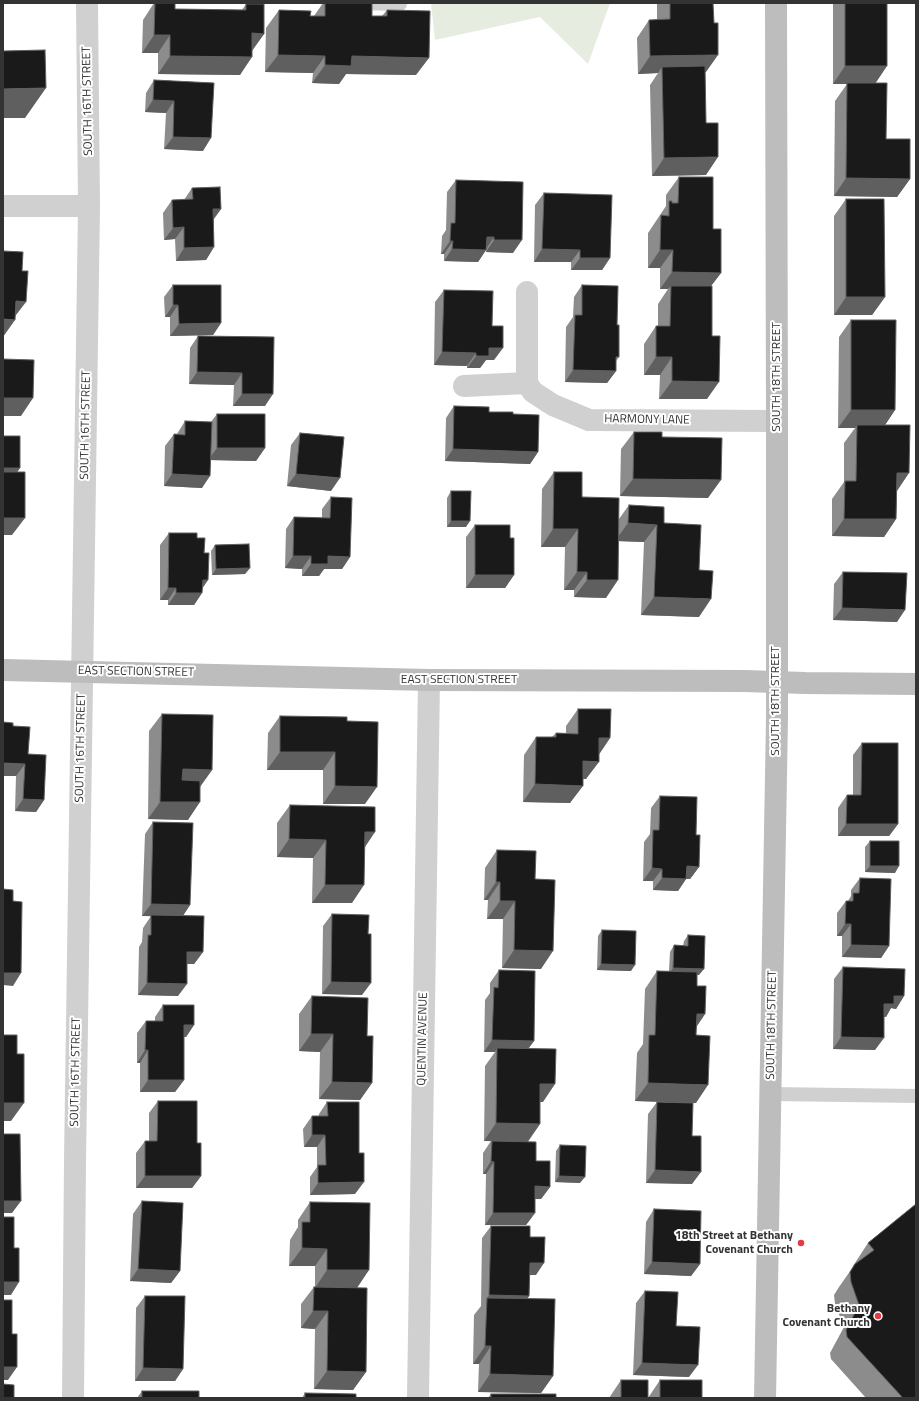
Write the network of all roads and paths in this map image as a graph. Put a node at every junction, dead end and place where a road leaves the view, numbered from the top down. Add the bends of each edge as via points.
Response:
1 (87, 3) edge
2 (357, 3) edge
3 (776, 3) edge
4 (400, 4) dead end
5 (3, 206) edge
6 (89, 206) junction
7 (527, 292) dead end
8 (527, 383) junction
9 (464, 386) dead end
10 (778, 422) junction
11 (3, 670) edge
12 (83, 671) junction
13 (429, 680) junction
14 (776, 683) junction
15 (916, 684) edge
16 (771, 1094) junction
17 (916, 1096) edge
18 (73, 1398) edge
19 (418, 1398) edge
20 (765, 1398) edge

1 - 6 street, SOUTH 16TH STREET
2 - 4 lane
3 - 10 street, SOUTH 18TH STREET
5 - 6 street
6 - 12 street, SOUTH 16TH STREET
7 - 8 street
8 - 9 street
8 - 10 street, HARMONY LANE via 533,392 553,404 589,420
10 - 14 street, SOUTH 18TH STREET
11 - 12 street, EAST SECTION STREET
12 - 13 street, EAST SECTION STREET
12 - 18 street, SOUTH 16TH STREET
13 - 14 street, EAST SECTION STREET
13 - 19 street, QUENTIN AVENUE
14 - 15 street, EAST SECTION STREET
14 - 16 street, SOUTH 18TH STREET
16 - 17 lane
16 - 20 street, SOUTH 18TH STREET

